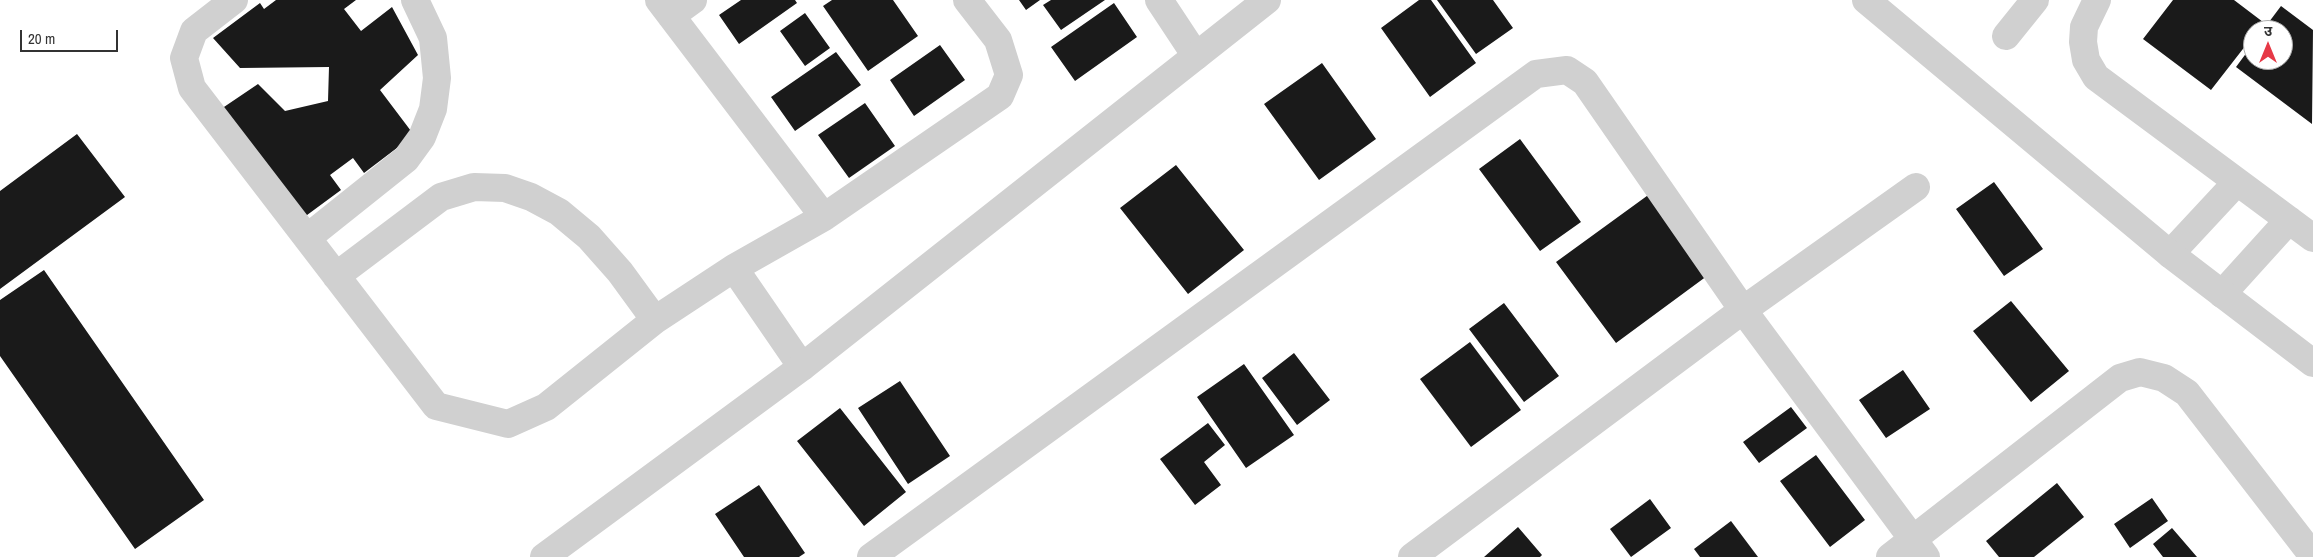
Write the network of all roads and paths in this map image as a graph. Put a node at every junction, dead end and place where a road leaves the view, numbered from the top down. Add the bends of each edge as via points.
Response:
1 (234, 0) edge
2 (414, 0) edge
3 (967, 0) edge
4 (1159, 0) edge
5 (1267, 0) edge
6 (1866, 0) edge
7 (2034, 0) edge
8 (2097, 0) edge
9 (674, 5) edge
10 (2006, 36) dead end
11 (1196, 56) junction
12 (2238, 182) junction
13 (1916, 187) dead end
14 (824, 217) junction
15 (2289, 220) junction
16 (307, 238) junction
17 (2313, 238) edge
18 (2170, 254) junction
19 (734, 268) junction
20 (336, 276) junction
21 (2222, 294) junction
22 (1743, 310) junction
23 (655, 320) junction
24 (2313, 363) edge
25 (802, 367) junction
26 (1919, 549) edge
27 (2313, 556) edge
28 (544, 557) edge
29 (871, 557) edge
30 (1412, 557) edge
31 (1890, 557) edge

1 - 16 street via 194,31 184,58 192,88
2 - 16 street via 433,38 436,78 433,109 422,137 406,159
3 - 14 street via 998,40 1009,75 1000,96
4 - 11 street
5 - 11 street
6 - 18 street
7 - 10 street
8 - 12 street via 2084,27 2083,42 2086,60 2096,77
9 - 14 street
11 - 25 street
12 - 15 street
12 - 18 street
13 - 22 street
14 - 19 street
15 - 17 street
15 - 21 street
16 - 20 street
18 - 21 street
19 - 23 street
19 - 25 street
20 - 23 street via 441,197 474,187 504,188 531,197 559,212 589,237
20 - 23 street via 436,406 508,424 546,407
21 - 24 street
22 - 26 street
22 - 29 street via 1586,82 1567,70 1536,74
22 - 30 street
25 - 28 street
26 - 27 street via 2120,378 2140,372 2164,378 2187,393
26 - 31 street

